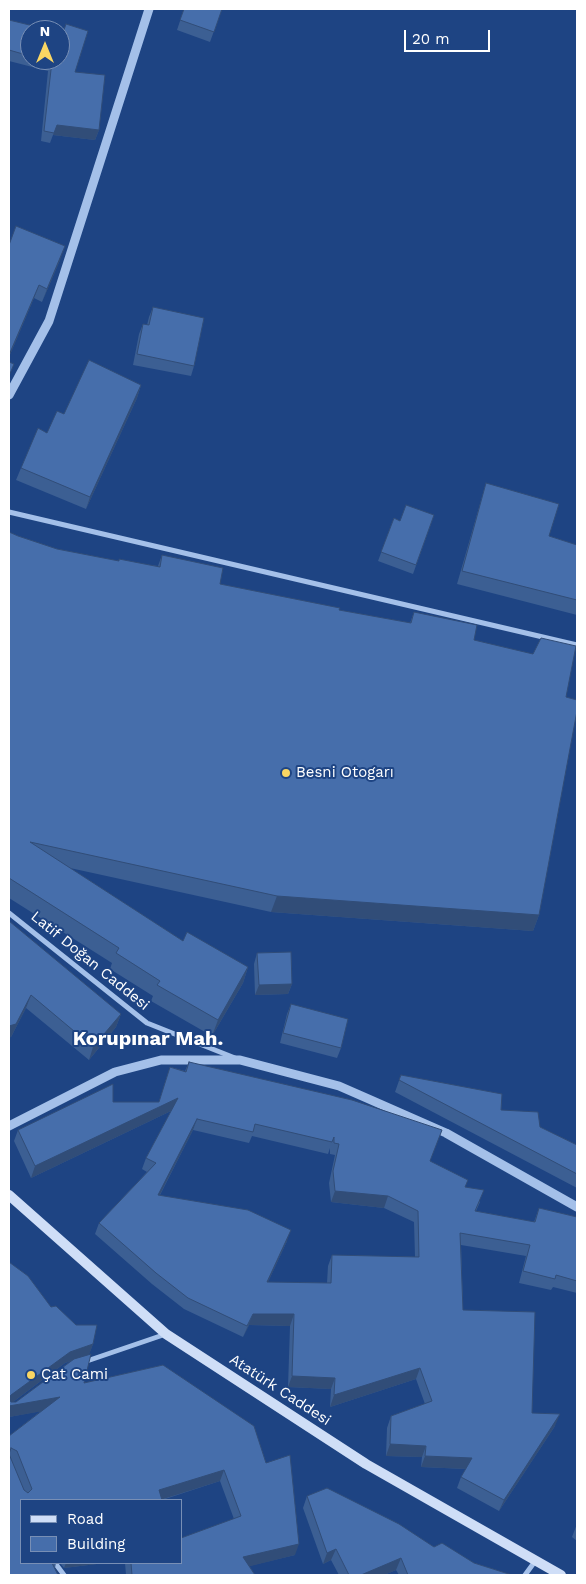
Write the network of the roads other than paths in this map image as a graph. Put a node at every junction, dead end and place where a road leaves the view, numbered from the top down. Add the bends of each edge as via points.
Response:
1 (149, 9) edge
2 (9, 395) edge
3 (9, 512) edge
4 (577, 645) edge
5 (9, 912) edge
6 (240, 1060) junction
7 (9, 1126) edge
8 (9, 1195) edge
9 (577, 1207) edge
10 (166, 1334) junction
11 (77, 1364) edge
12 (536, 1560) junction
13 (56, 1564) edge
14 (64, 1575) edge
15 (525, 1575) edge
16 (561, 1575) edge

1 - 2 street via 49,320
3 - 4 street
5 - 6 street, Latif Doğan Caddesi via 147,1023
6 - 7 street via 161,1060 115,1072
6 - 9 street via 339,1086 446,1133
8 - 10 main road, Atatürk Caddesi
10 - 11 street
10 - 12 main road, Atatürk Caddesi via 366,1464
12 - 15 street
12 - 16 main road, Atatürk Caddesi
13 - 14 street

